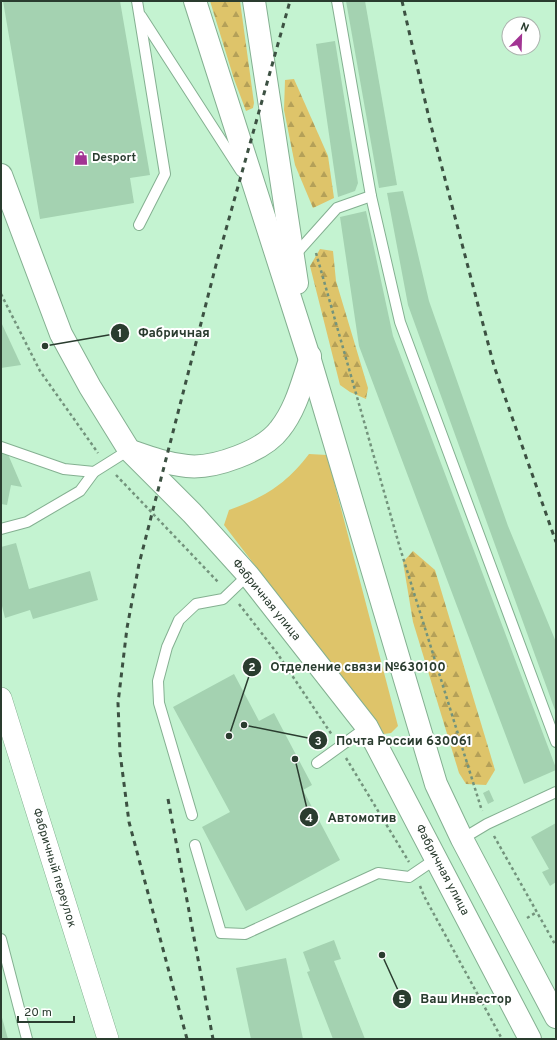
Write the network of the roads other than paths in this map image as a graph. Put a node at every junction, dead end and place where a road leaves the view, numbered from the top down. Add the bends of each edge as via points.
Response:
1 (137, 1) edge
2 (140, 1) edge
3 (195, 1) edge
4 (254, 1) edge
5 (337, 1) edge
6 (139, 13) junction
7 (1, 175) edge
8 (371, 196) junction
9 (258, 197) junction
10 (139, 226) dead end
11 (293, 257) junction
12 (310, 360) junction
13 (1, 447) edge
14 (129, 450) junction
15 (94, 472) junction
16 (1, 529) edge
17 (248, 575) junction
18 (1, 698) edge
19 (368, 727) junction
20 (556, 742) edge
21 (317, 763) dead end
22 (556, 792) edge
23 (192, 815) dead end
24 (462, 839) junction
25 (194, 845) dead end
26 (436, 858) junction
27 (1, 939) edge
28 (556, 1017) edge
29 (27, 1039) edge
30 (108, 1039) edge
31 (530, 1039) edge

1 - 6 lane
2 - 6 lane
3 - 9 main road
4 - 11 main road
5 - 8 lane
6 - 9 lane
6 - 10 lane via 165,174
7 - 14 main road, Фабричная улица via 61,334
8 - 11 lane via 337,208
8 - 20 lane via 400,322
9 - 12 main road
11 - 12 main road
12 - 14 main road via 294,405 280,430 251,452 218,463 188,466 162,462
12 - 24 main road via 436,784
13 - 15 lane via 64,470
14 - 15 lane
14 - 17 main road, Фабричная улица via 192,513
15 - 16 lane via 80,491 27,522
17 - 19 main road, Фабричная улица
17 - 23 lane via 223,599 196,604 179,620 167,647 158,681 159,703
18 - 30 street, Фабричный переулок
19 - 21 lane
19 - 26 main road, Фабричная улица
22 - 24 lane via 487,824
24 - 28 main road
25 - 26 lane via 222,933 244,934 378,873 409,877
26 - 31 main road, Фабричная улица
27 - 29 lane

